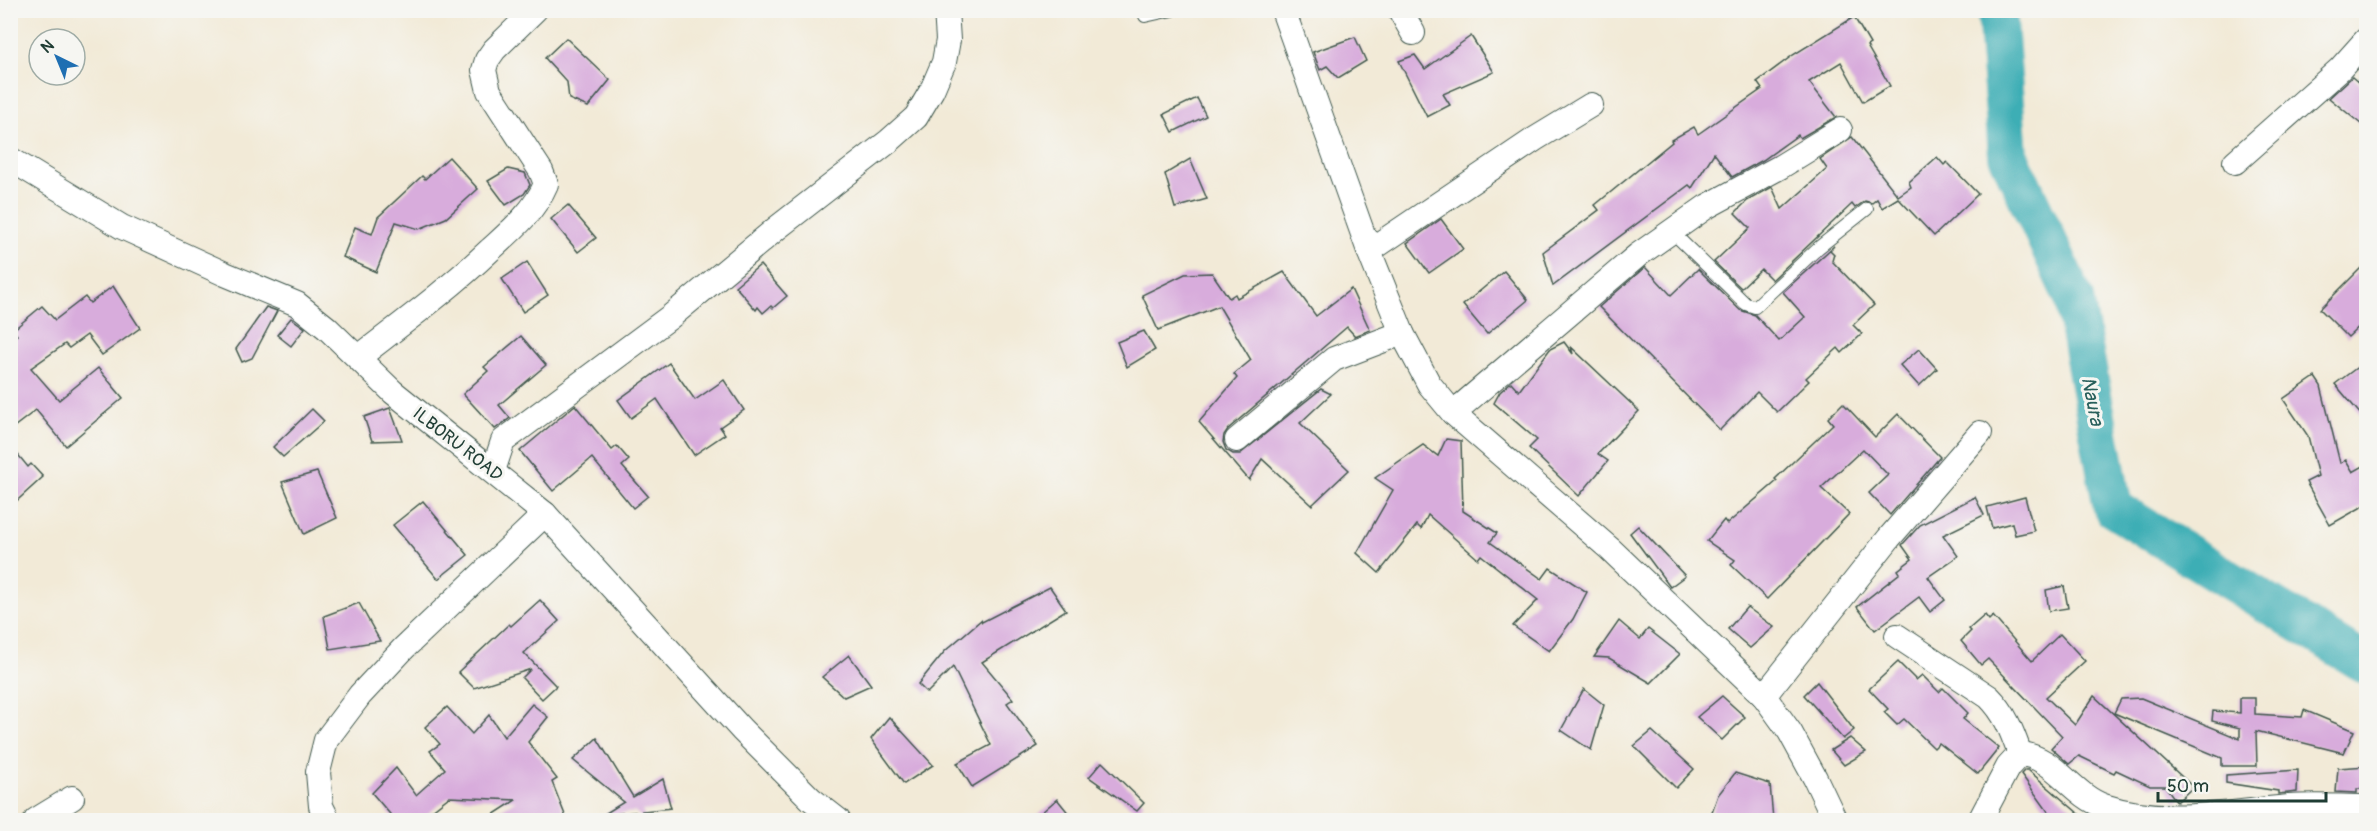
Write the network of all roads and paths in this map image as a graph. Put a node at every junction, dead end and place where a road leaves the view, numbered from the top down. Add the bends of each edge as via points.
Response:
1 (535, 10) edge
2 (946, 10) edge
3 (1172, 10) edge
4 (1282, 10) edge
5 (1400, 10) edge
6 (1145, 16) dead end
7 (1413, 33) dead end
8 (2367, 40) edge
9 (1591, 105) dead end
10 (1840, 130) dead end
11 (10, 159) edge
12 (2235, 162) dead end
13 (1868, 209) dead end
14 (1671, 231) junction
15 (1369, 251) junction
16 (1402, 333) junction
17 (359, 357) junction
18 (1453, 413) junction
19 (1980, 433) dead end
20 (1236, 440) dead end
21 (493, 471) junction
22 (545, 514) junction
23 (1897, 636) dead end
24 (1764, 696) junction
25 (2020, 754) junction
26 (72, 798) dead end
27 (2367, 807) edge
28 (36, 820) edge
29 (328, 820) edge
30 (838, 820) edge
31 (1835, 820) edge
32 (1980, 820) edge

1 - 17 street via 494,50 483,70 489,91 541,171 546,184 539,200 454,285
2 - 21 street via 948,40 944,62 916,117 670,317 503,441
3 - 6 lane
4 - 15 street
5 - 7 street
8 - 12 street
9 - 15 street
10 - 14 street
11 - 17 street, ILBORU ROAD via 122,227 297,304
13 - 14 lane via 1818,248 1755,307 1746,304
14 - 18 street
15 - 16 street
16 - 18 street via 1429,384
16 - 20 street via 1334,359
17 - 21 street, ILBORU ROAD via 393,392
18 - 24 street via 1610,549
19 - 24 street via 1889,538
21 - 22 street, ILBORU ROAD
22 - 29 street via 404,648 360,695 326,740 318,772 321,806
22 - 30 street, ILBORU ROAD via 742,730 811,799
23 - 25 street via 1989,697 2010,724
24 - 31 street via 1790,732
25 - 27 street via 2040,759 2102,805 2138,813 2176,817 2292,807
25 - 32 street via 2008,767
26 - 28 street

